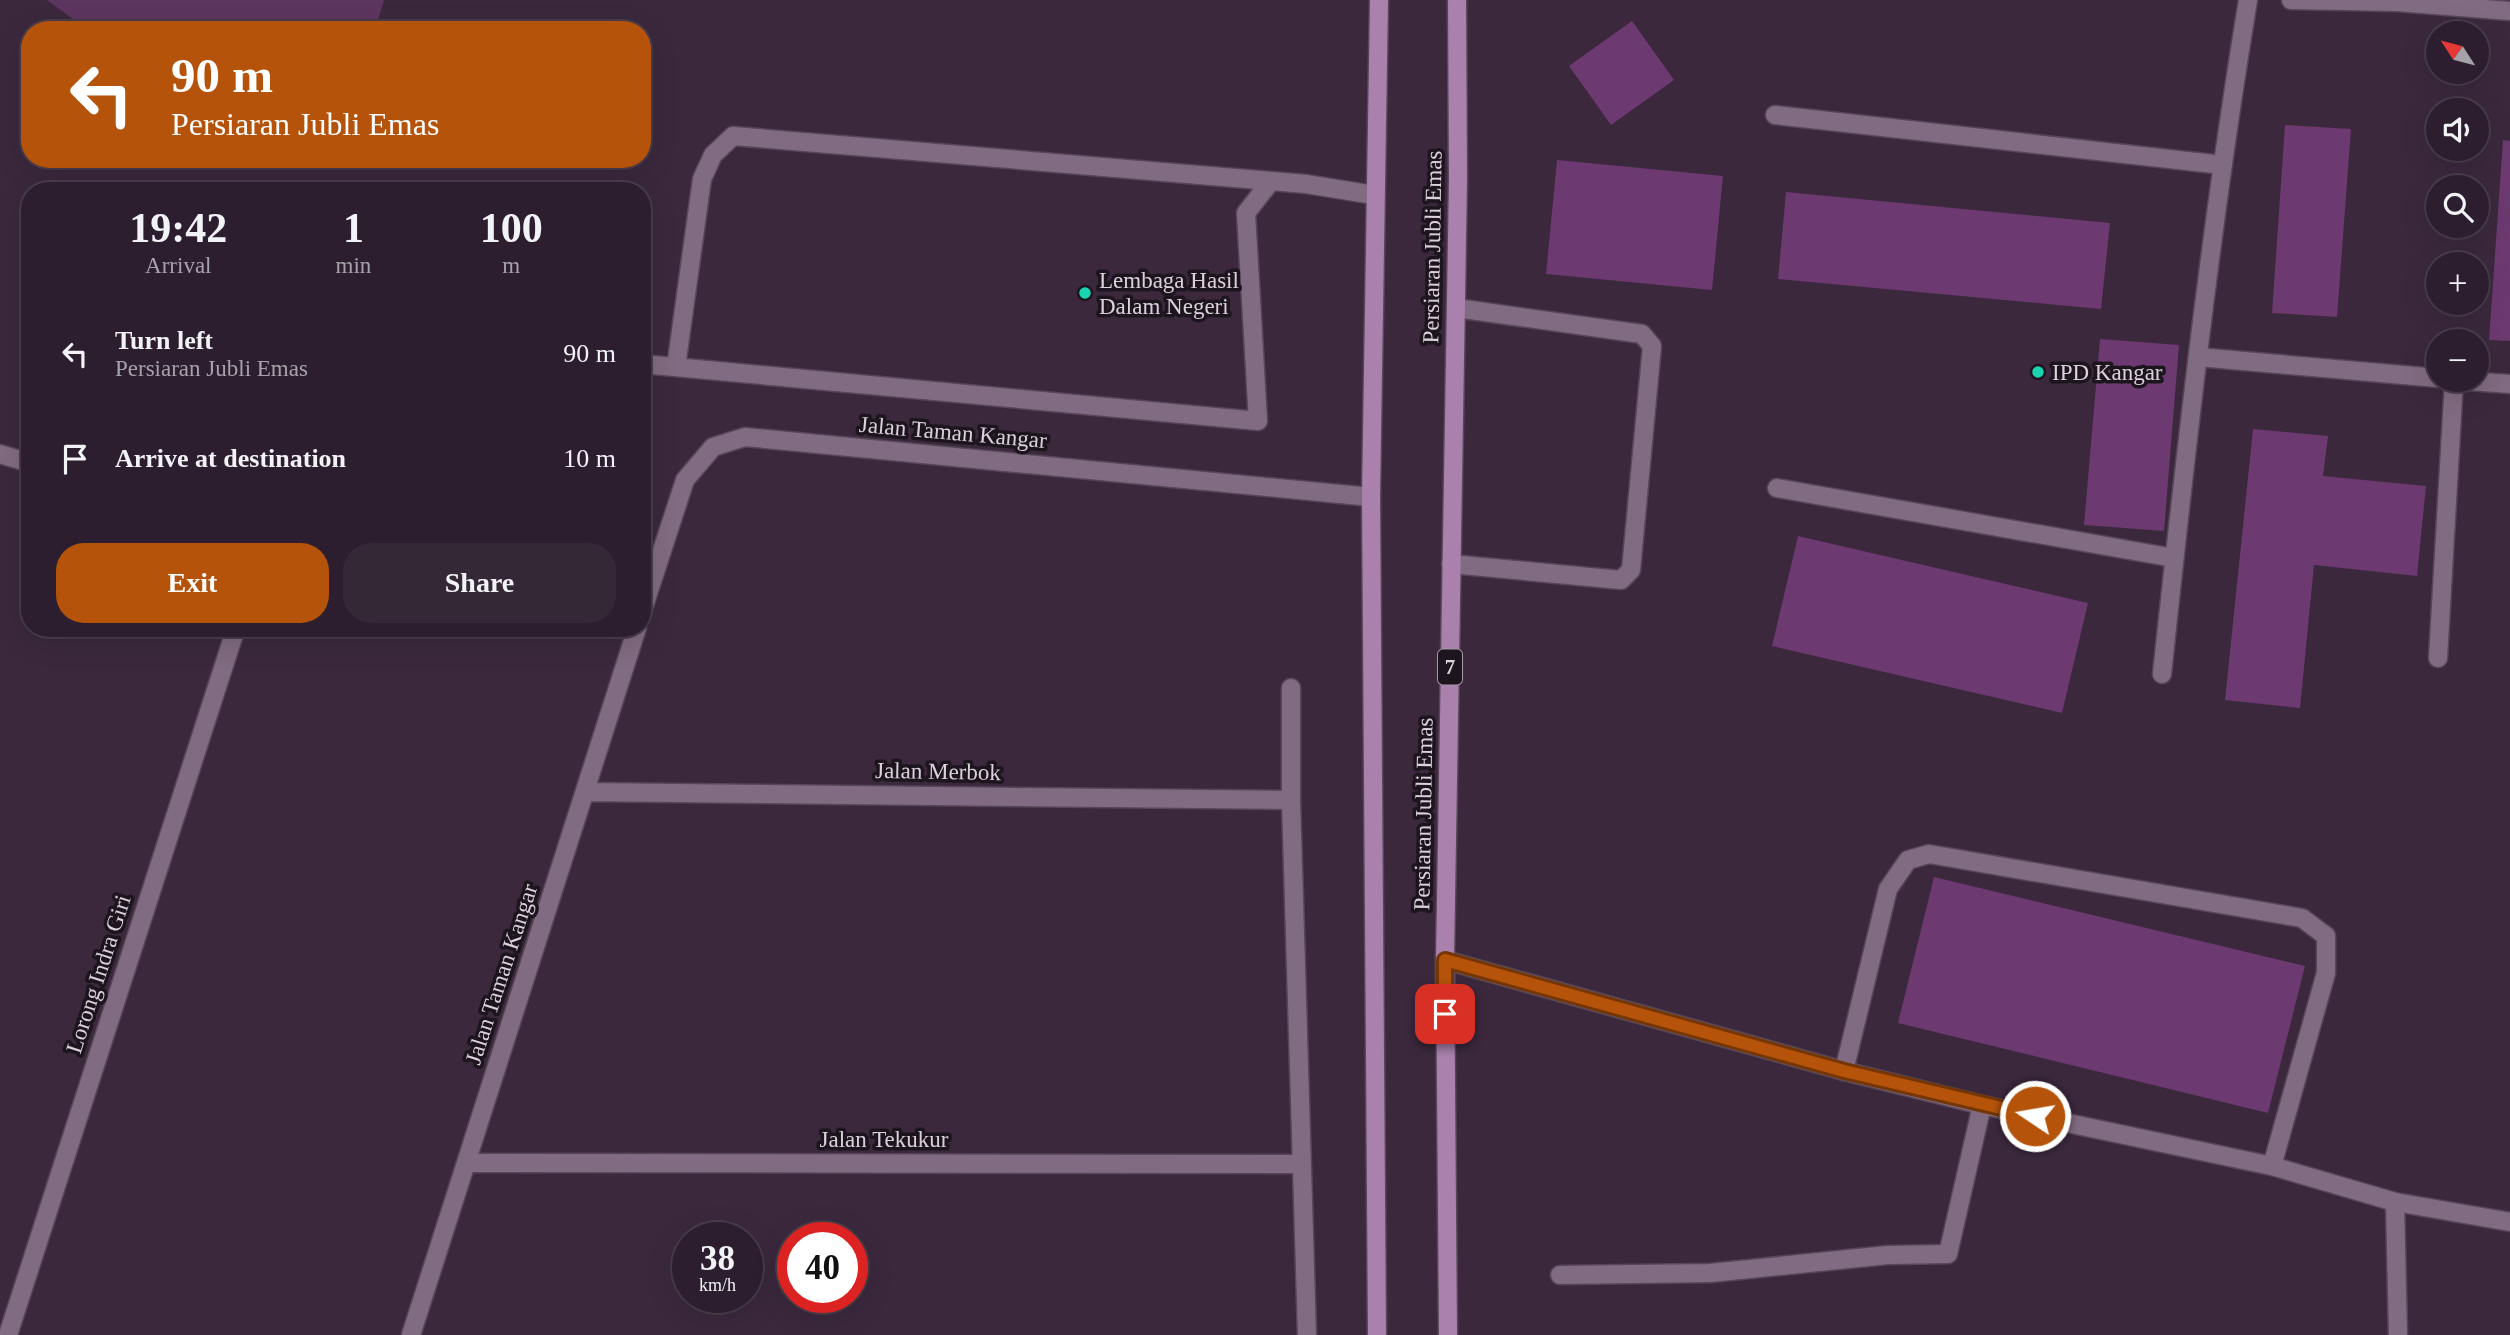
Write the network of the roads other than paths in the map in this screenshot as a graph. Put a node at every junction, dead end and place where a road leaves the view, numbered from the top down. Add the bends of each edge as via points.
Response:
1 (1379, 0) edge
2 (1457, 0) edge
3 (2248, 0) edge
4 (2291, 0) edge
5 (2397, 1) edge
6 (2510, 11) edge
7 (1775, 115) dead end
8 (2223, 165) junction
9 (1271, 181) junction
10 (1374, 195) junction
11 (1456, 308) junction
12 (2198, 357) junction
13 (651, 365) edge
14 (676, 367) junction
15 (2426, 377) edge
16 (2489, 382) edge
17 (2510, 384) edge
18 (2453, 392) edge
19 (0, 454) edge
20 (21, 460) edge
21 (1777, 488) dead end
22 (1371, 497) junction
23 (2174, 558) junction
24 (1451, 564) junction
25 (651, 584) edge
26 (233, 637) edge
27 (634, 637) edge
28 (2438, 658) dead end
29 (2162, 674) dead end
30 (1292, 688) dead end
31 (585, 792) junction
32 (1291, 800) junction
33 (1445, 960) junction
34 (1844, 1071) junction
35 (1982, 1105) junction
36 (466, 1163) junction
37 (1301, 1164) junction
38 (2272, 1166) junction
39 (2395, 1202) junction
40 (2510, 1222) edge
41 (1560, 1275) dead end
42 (8, 1335) edge
43 (411, 1335) edge
44 (1307, 1335) edge
45 (1377, 1335) edge
46 (1448, 1335) edge
47 (2398, 1335) edge

1 - 10 main road, Persiaran Jubli Emas
2 - 11 main road, Persiaran Jubli Emas / 7
3 - 8 street
4 - 5 street
5 - 6 street
7 - 8 street
8 - 12 street
9 - 10 street
9 - 14 street via 733,136 713,155 702,179
9 - 14 street via 1246,213 1258,421
10 - 22 main road, Persiaran Jubli Emas
11 - 24 main road, Persiaran Jubli Emas / 7
11 - 24 street via 1642,334 1652,346 1631,570 1621,580
12 - 15 street
12 - 23 street
13 - 14 street
16 - 17 street
18 - 28 street
19 - 20 street
21 - 23 street
22 - 25 street, Jalan Taman Kangar via 746,437 713,447 685,480
22 - 45 main road, Persiaran Jubli Emas
23 - 29 street
24 - 33 main road, Persiaran Jubli Emas / 7
26 - 42 street, Lorong Indra Giri
27 - 31 street, Jalan Taman Kangar
30 - 32 street
31 - 32 street, Jalan Merbok
31 - 36 street, Jalan Taman Kangar
32 - 37 street
33 - 34 street
33 - 46 main road, Persiaran Jubli Emas / 7
34 - 35 street
34 - 38 street via 1888,889 1908,860 1929,854 2302,918 2326,936 2326,973
35 - 38 street
35 - 41 street via 1948,1254 1888,1255 1710,1273
36 - 37 street, Jalan Tekukur
36 - 43 street, Jalan Taman Kangar
37 - 44 street
38 - 39 street
39 - 40 street
39 - 47 street

